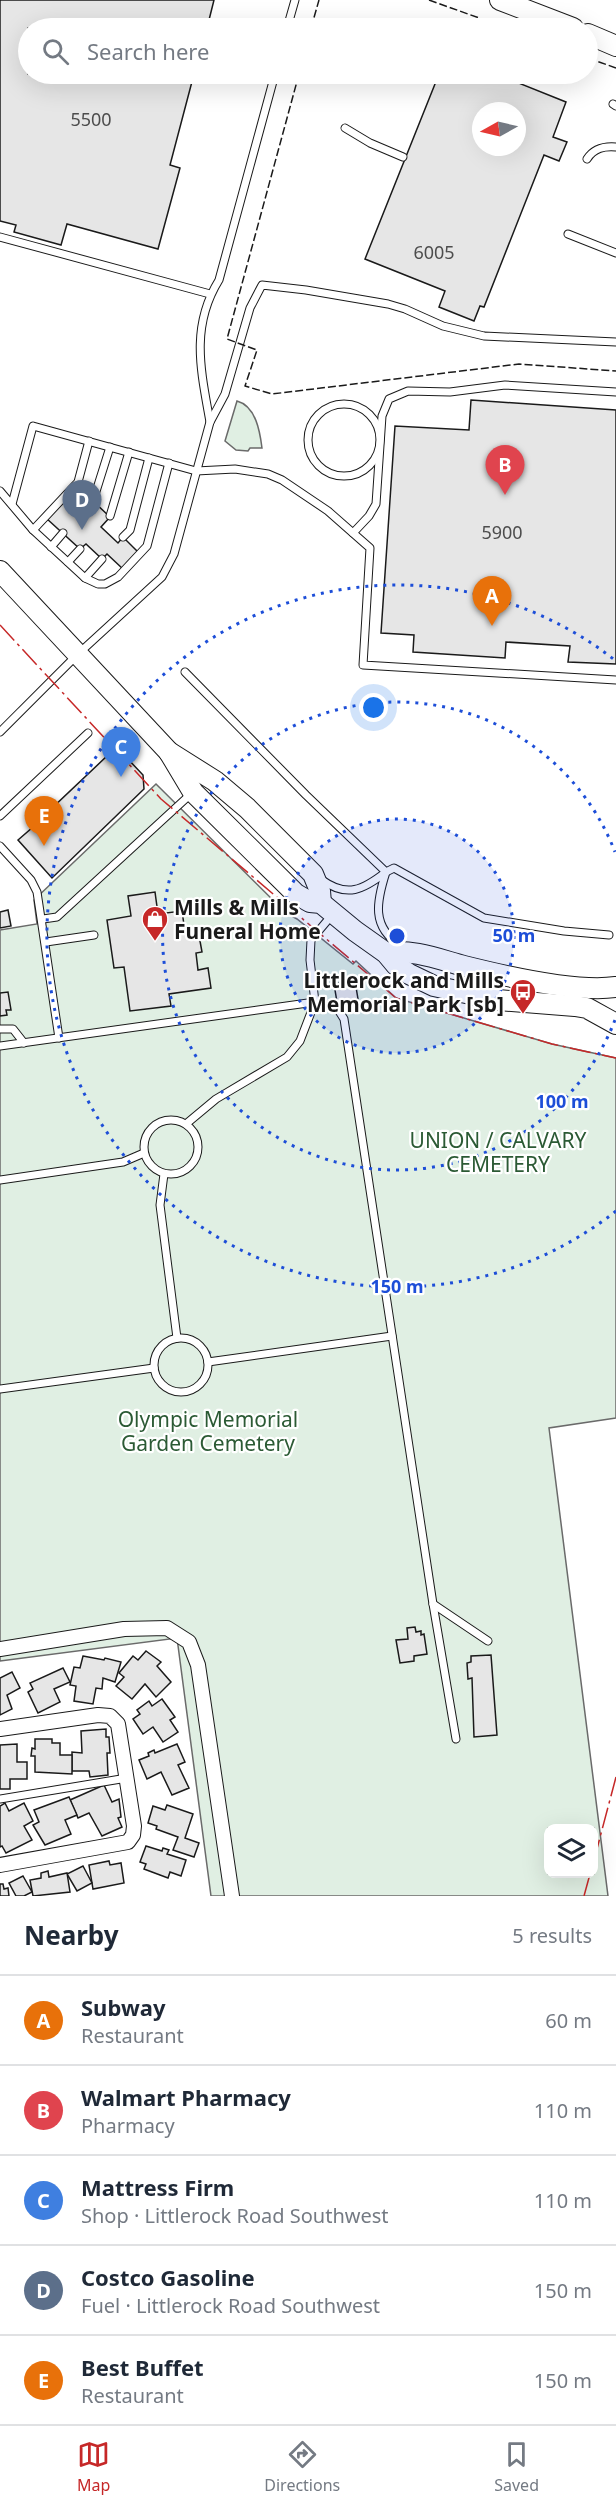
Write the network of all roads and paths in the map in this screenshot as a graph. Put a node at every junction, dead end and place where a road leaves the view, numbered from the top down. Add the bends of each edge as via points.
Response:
1 (295, 0) edge
2 (500, 0) edge
3 (290, 18) edge
4 (547, 18) edge
5 (598, 38) edge
6 (616, 46) edge
7 (272, 84) edge
8 (345, 128) dead end
9 (616, 147) edge
10 (403, 157) dead end
11 (587, 159) dead end
12 (568, 234) dead end
13 (0, 237) edge
14 (616, 253) edge
15 (210, 294) junction
16 (616, 342) edge
17 (616, 392) edge
18 (210, 422) junction
19 (88, 441) junction
20 (380, 443) junction
21 (110, 447) junction
22 (129, 452) junction
23 (149, 458) junction
24 (169, 463) junction
25 (196, 471) junction
26 (0, 491) edge
27 (93, 501) dead end
28 (12, 504) junction
29 (110, 516) dead end
30 (33, 530) junction
31 (63, 533) dead end
32 (353, 533) junction
33 (123, 537) dead end
34 (51, 547) junction
35 (80, 549) dead end
36 (102, 560) dead end
37 (68, 562) junction
38 (0, 571) edge
39 (85, 578) junction
40 (78, 654) junction
41 (185, 672) dead end
42 (616, 680) edge
43 (0, 732) edge
44 (88, 733) dead end
45 (169, 752) junction
46 (193, 792) junction
47 (0, 816) edge
48 (0, 846) edge
49 (386, 872) junction
50 (313, 874) junction
51 (328, 908) junction
52 (43, 919) junction
53 (94, 935) dead end
54 (609, 935) dead end
55 (46, 942) junction
56 (386, 953) junction
57 (414, 953) junction
58 (616, 987) edge
59 (315, 1002) junction
60 (616, 1024) edge
61 (0, 1029) edge
62 (59, 1038) junction
63 (24, 1043) junction
64 (0, 1046) edge
65 (186, 1124) junction
66 (144, 1153) junction
67 (164, 1174) junction
68 (0, 1180) edge
69 (392, 1336) junction
70 (177, 1338) junction
71 (208, 1362) junction
72 (154, 1368) junction
73 (0, 1389) edge
74 (433, 1604) junction
75 (488, 1641) dead end
76 (0, 1649) edge
77 (0, 1729) edge
78 (456, 1739) dead end
79 (127, 1778) junction
80 (0, 1799) edge
81 (0, 1865) edge
82 (232, 1896) edge

1 - 3 lane
2 - 4 main road
5 - 6 main road
7 - 15 lane via 219,280
8 - 10 lane
9 - 11 lane via 604,146
12 - 14 lane
13 - 15 lane
15 - 18 lane via 199,342
16 - 18 lane via 464,333 388,304 262,285 250,308 225,394
17 - 20 lane via 505,385 450,392 408,391 389,399 382,416
18 - 25 lane
19 - 21 lane
19 - 28 lane via 33,426
19 - 30 lane via 78,482
20 - 20 lane via 367,413 346,405 335,405 316,417 308,440 316,463 336,476 360,473 370,465
20 - 32 lane via 376,504
21 - 22 lane
21 - 27 lane
22 - 23 lane
22 - 29 lane
23 - 24 lane
23 - 33 lane via 130,530
24 - 25 lane
24 - 39 lane via 147,546 112,582 98,584
25 - 32 lane via 235,469 268,474 328,511
25 - 40 lane via 174,554 162,578
26 - 28 lane
28 - 30 lane
30 - 34 lane
31 - 34 lane
32 - 42 lane via 370,548 363,665
34 - 37 lane
35 - 37 lane
36 - 39 lane
37 - 39 lane
38 - 40 main road
40 - 43 lane
40 - 45 main road
41 - 49 lane
44 - 47 lane
45 - 46 main road
45 - 50 main road via 248,808
46 - 51 main road via 297,894
46 - 52 lane via 57,917
48 - 52 lane via 31,880
49 - 50 lane via 373,882 348,891 335,889
49 - 54 lane via 394,868 484,918
49 - 57 lane via 377,899 380,921 394,942
50 - 51 main road
51 - 56 main road
51 - 59 lane via 311,940
52 - 55 lane
53 - 55 lane
55 - 62 lane
56 - 57 main road
56 - 60 main road via 409,974 434,986 498,1000 587,1008
57 - 58 main road via 507,976 569,986
59 - 62 lane
59 - 65 lane via 300,1041 287,1057 216,1099
59 - 69 lane via 337,1008 344,1019
61 - 63 lane via 13,1029
62 - 63 lane
63 - 64 lane
65 - 66 lane via 174,1119 155,1124 146,1134
65 - 67 lane via 197,1137 197,1154 188,1168
66 - 67 lane via 151,1167
66 - 68 lane via 123,1162
67 - 70 lane via 160,1205
69 - 71 lane
69 - 74 lane
70 - 71 lane via 188,1338 200,1345
70 - 72 lane via 162,1346
71 - 72 lane via 203,1381 183,1392 161,1383
72 - 73 lane
74 - 75 lane
74 - 78 lane
76 - 82 street via 124,1629 167,1628 189,1642 198,1665
77 - 79 street via 110,1716 118,1724
79 - 80 lane
79 - 81 street via 134,1826 128,1842

